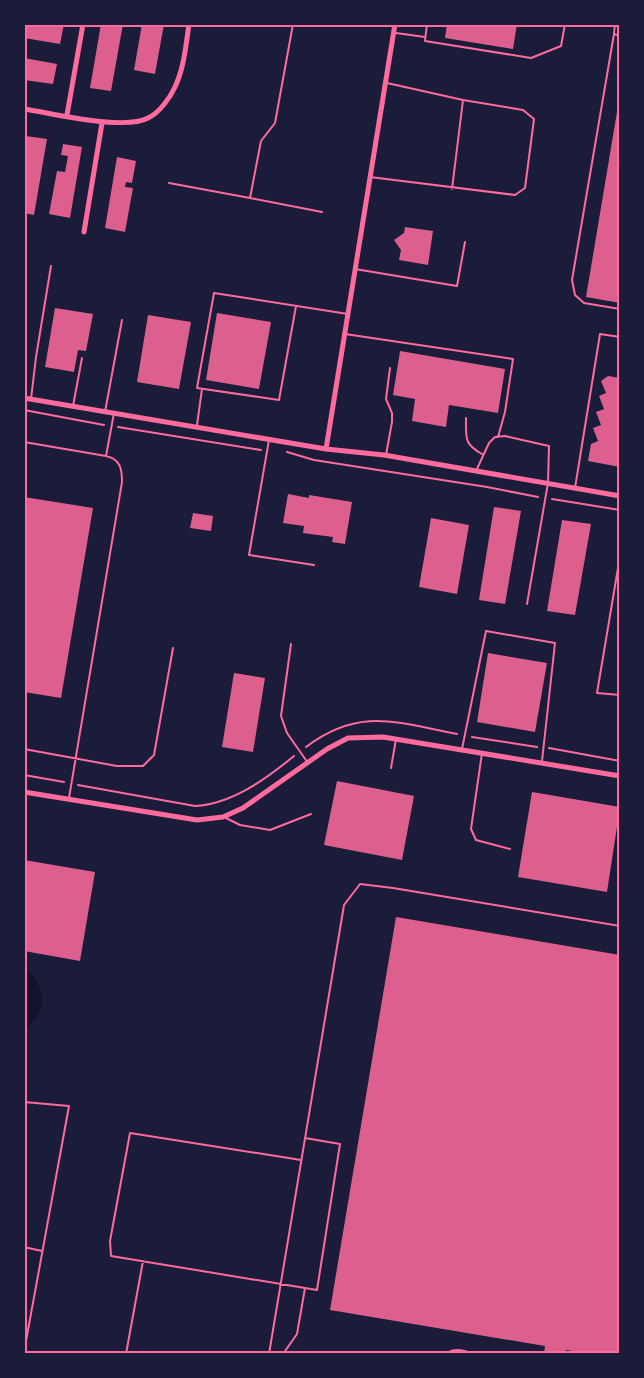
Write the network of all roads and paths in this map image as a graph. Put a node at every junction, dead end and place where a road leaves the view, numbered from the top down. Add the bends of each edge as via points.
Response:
1 (83, 24) edge
2 (189, 24) edge
3 (293, 24) edge
4 (394, 24) edge
5 (428, 24) edge
6 (565, 24) edge
7 (615, 24) edge
8 (393, 32) junction
9 (614, 34) junction
10 (620, 36) edge
11 (425, 37) junction
12 (385, 83) junction
13 (463, 100) junction
14 (24, 109) edge
15 (67, 115) junction
16 (102, 123) junction
17 (370, 177) junction
18 (169, 183) dead end
19 (452, 189) junction
20 (250, 198) junction
21 (322, 212) dead end
22 (84, 232) dead end
23 (465, 242) dead end
24 (51, 266) dead end
25 (355, 269) junction
26 (296, 306) junction
27 (620, 309) edge
28 (348, 314) junction
29 (122, 320) dead end
30 (345, 334) junction
31 (620, 337) edge
32 (82, 358) dead end
33 (390, 368) dead end
34 (202, 389) junction
35 (24, 398) edge
36 (31, 399) junction
37 (73, 406) junction
38 (24, 410) edge
39 (105, 411) junction
40 (114, 413) junction
41 (466, 418) dead end
42 (112, 426) junction
43 (196, 427) junction
44 (498, 437) junction
45 (269, 440) junction
46 (24, 442) edge
47 (326, 449) junction
48 (267, 451) junction
49 (285, 452) dead end
50 (482, 454) junction
51 (386, 455) junction
52 (106, 456) junction
53 (476, 471) junction
54 (548, 483) junction
55 (575, 488) junction
56 (620, 496) edge
57 (545, 499) junction
58 (620, 510) edge
59 (620, 556) edge
60 (314, 565) dead end
61 (527, 604) dead end
62 (291, 644) dead end
63 (173, 648) dead end
64 (620, 695) edge
65 (396, 739) junction
66 (24, 749) edge
67 (462, 750) junction
68 (482, 753) junction
69 (75, 758) junction
70 (308, 762) junction
71 (541, 764) junction
72 (391, 768) dead end
73 (620, 776) edge
74 (24, 792) edge
75 (69, 799) junction
76 (311, 814) dead end
77 (224, 817) junction
78 (510, 849) dead end
79 (620, 926) edge
80 (24, 1102) edge
81 (305, 1138) junction
82 (301, 1161) junction
83 (24, 1247) edge
84 (43, 1251) junction
85 (143, 1261) junction
86 (281, 1285) junction
87 (304, 1288) junction
88 (24, 1352) edge
89 (126, 1354) edge
90 (269, 1354) edge
91 (283, 1354) edge
92 (446, 1354) edge
93 (472, 1354) edge

1 - 15 street
2 - 16 street via 182,66 175,88 164,104 147,119
3 - 20 lane via 276,123 261,141
4 - 8 street
5 - 11 lane
6 - 11 lane via 561,46 531,58 425,41
7 - 9 lane
8 - 11 lane
8 - 12 street
9 - 10 lane
9 - 27 lane via 572,280 575,295 584,303
12 - 13 lane
12 - 17 street
13 - 19 lane
13 - 19 lane via 523,110 534,119 525,189 515,195
14 - 15 street
15 - 16 street
16 - 22 street
17 - 19 lane
17 - 25 street
18 - 20 lane
20 - 21 lane
23 - 25 lane via 457,286
24 - 36 lane
25 - 28 street
26 - 28 lane
26 - 34 lane via 279,399
26 - 34 lane via 214,293 197,388
28 - 30 street
29 - 39 lane
30 - 44 lane via 513,359
30 - 47 street
31 - 55 lane via 600,334
32 - 37 lane
33 - 51 lane via 386,399 392,422
34 - 43 lane
35 - 36 street
36 - 37 street
37 - 39 street
38 - 42 path
39 - 40 street
40 - 42 lane
40 - 43 street
41 - 50 lane via 467,442
42 - 48 path
42 - 52 lane
43 - 45 street
44 - 50 lane
44 - 54 lane via 549,446
45 - 47 street
45 - 48 lane
46 - 52 lane
47 - 51 street
48 - 60 lane via 249,555
49 - 57 path
50 - 53 lane
51 - 53 street
52 - 69 lane via 122,467 122,482
53 - 54 street
54 - 55 street
54 - 57 lane
55 - 56 street
57 - 58 path
57 - 61 lane
59 - 64 lane via 597,693
62 - 70 lane via 281,716
63 - 69 lane via 154,755 143,766 117,766
65 - 67 street
65 - 70 street via 348,738
65 - 72 lane
66 - 69 lane
67 - 68 street
67 - 71 lane via 486,631 555,643
68 - 71 street
68 - 78 lane via 471,829 476,840
69 - 75 lane
70 - 77 street
71 - 73 street
74 - 75 street
75 - 77 street via 197,820
76 - 77 lane via 270,830 240,825
79 - 81 lane via 360,885 344,905
80 - 84 lane via 69,1106
81 - 82 lane
81 - 87 lane via 340,1144 317,1290
82 - 85 lane via 130,1133 110,1240 111,1256
82 - 86 lane
83 - 84 lane
84 - 88 lane
85 - 86 lane
85 - 89 lane
86 - 87 lane
86 - 90 lane
87 - 91 lane via 297,1334
92 - 93 lane via 464,1350

